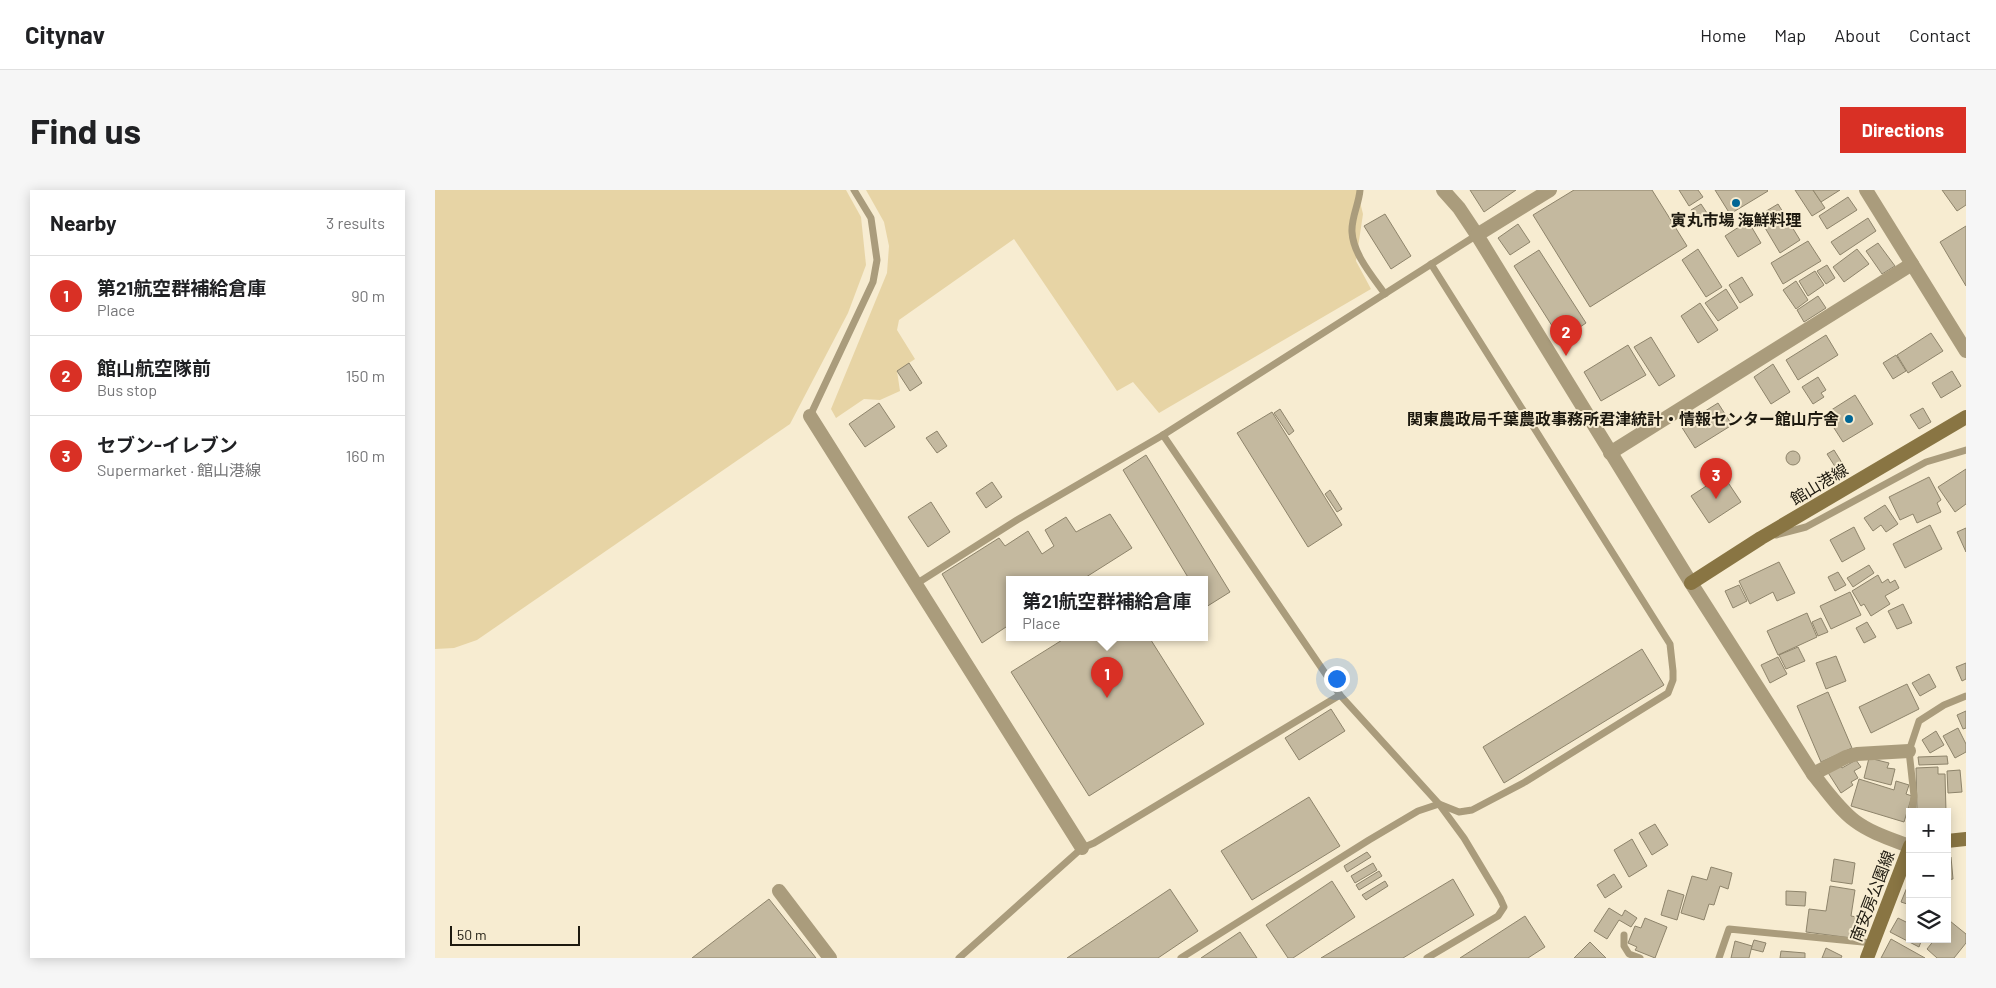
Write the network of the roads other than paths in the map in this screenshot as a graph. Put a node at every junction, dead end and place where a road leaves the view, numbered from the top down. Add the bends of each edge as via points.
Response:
1 (854, 190) edge
2 (1360, 190) edge
3 (1443, 190) edge
4 (1550, 190) edge
5 (1866, 190) edge
6 (1477, 235) junction
7 (1431, 264) junction
8 (1912, 264) junction
9 (1385, 294) junction
10 (1966, 351) edge
11 (811, 416) joint
12 (1966, 417) edge
13 (1163, 436) junction
14 (1966, 450) edge
15 (1610, 453) junction
16 (1761, 538) junction
17 (1691, 583) junction
18 (916, 584) junction
19 (1340, 695) junction
20 (1966, 696) edge
21 (1909, 751) junction
22 (1813, 774) junction
23 (1439, 804) junction
24 (1913, 808) edge
25 (1966, 839) edge
26 (1951, 841) edge
27 (1906, 845) edge
28 (1082, 848) junction
29 (1906, 853) edge
30 (779, 891) dead end
31 (1624, 935) dead end
32 (1873, 943) junction
33 (831, 958) edge
34 (959, 958) edge
35 (1181, 958) edge
36 (1427, 958) edge
37 (1640, 958) edge
38 (1719, 958) edge
39 (1867, 958) edge

1 - 11 lane via 871,218 877,260 873,282
2 - 9 lane via 1352,233 1364,264
3 - 6 street
4 - 6 street
5 - 8 street
6 - 7 lane
6 - 15 street
7 - 9 lane
7 - 23 lane via 1670,644 1673,671 1668,693 1525,782 1472,810 1459,812
8 - 10 street
8 - 15 street
9 - 13 lane
11 - 18 street
12 - 16 main road, 館山港線
13 - 18 lane via 1017,520
13 - 19 lane
14 - 16 lane via 1926,462 1806,527
15 - 17 street
16 - 17 main road, 館山港線
17 - 22 street
18 - 28 street
19 - 23 lane
19 - 28 lane
20 - 21 lane via 1919,721
21 - 22 street via 1857,754
21 - 24 lane
22 - 27 street via 1855,821
23 - 35 lane via 1418,811 1369,840
23 - 36 lane via 1464,838 1504,907 1498,916
25 - 26 main road
28 - 34 lane
29 - 32 main road, 南安房公園線
30 - 33 street
31 - 37 lane via 1629,954
32 - 38 lane via 1729,929
32 - 39 main road, 南安房公園線

